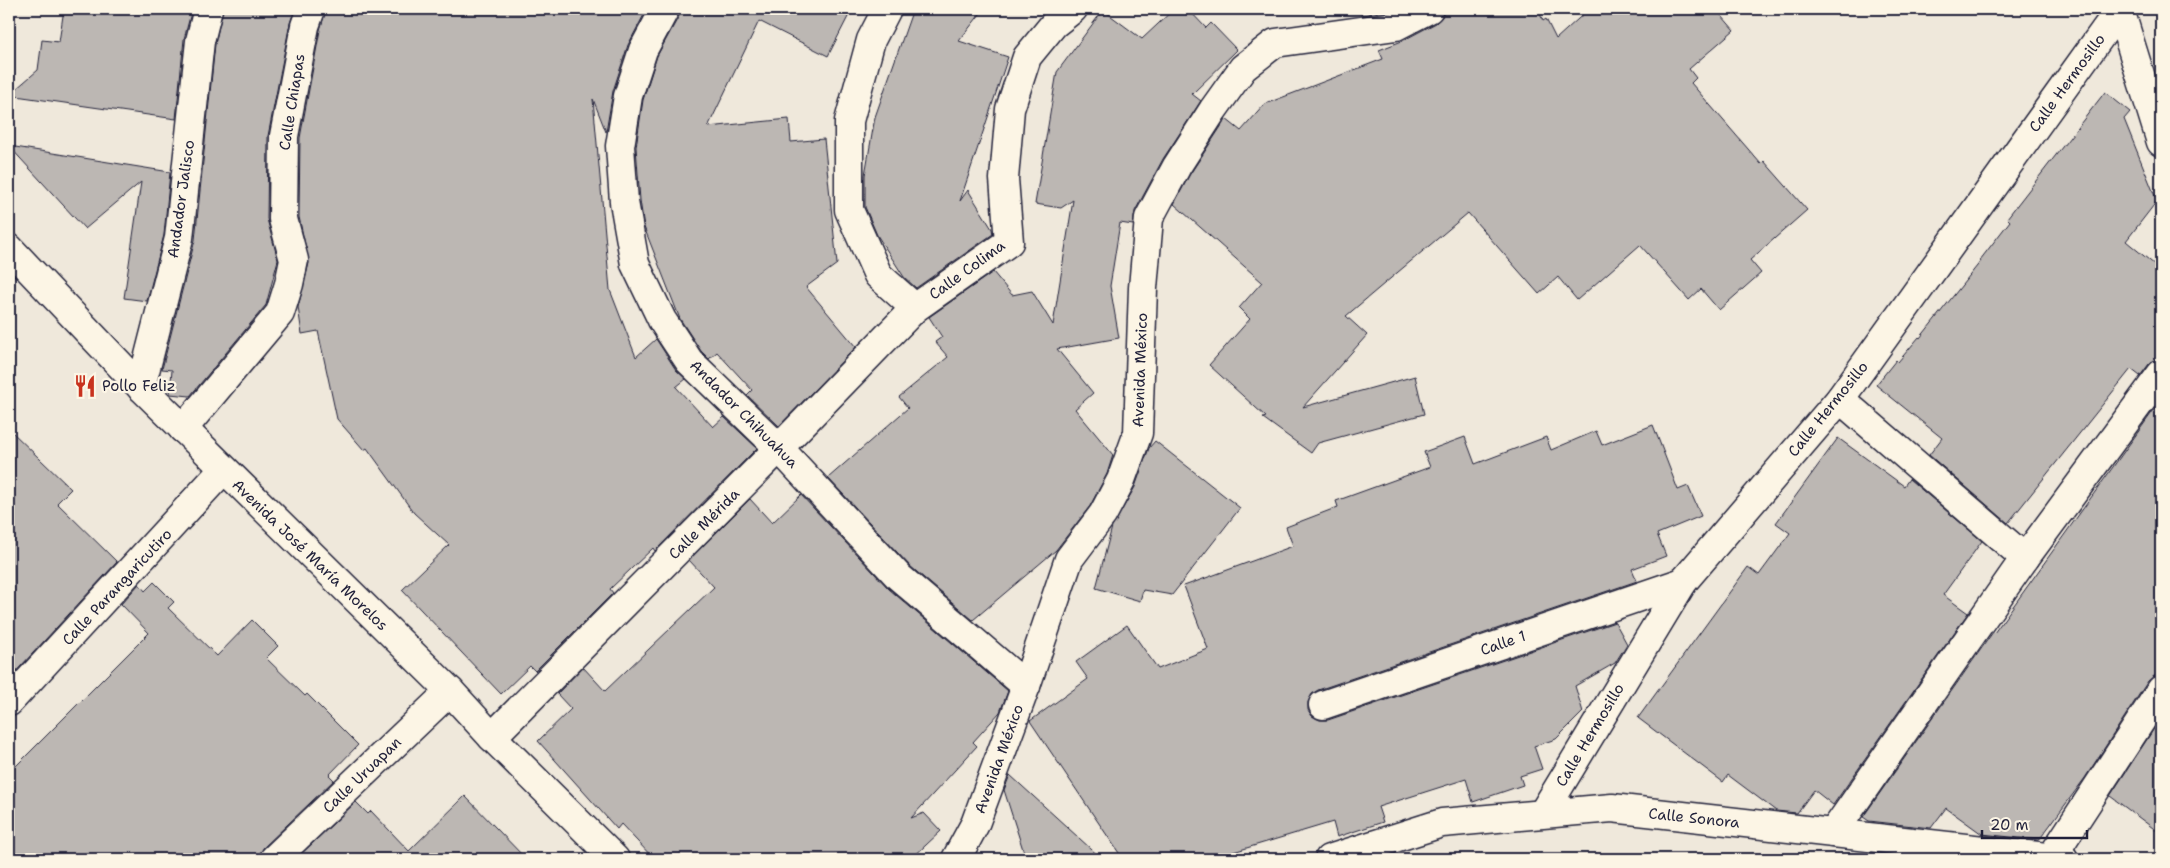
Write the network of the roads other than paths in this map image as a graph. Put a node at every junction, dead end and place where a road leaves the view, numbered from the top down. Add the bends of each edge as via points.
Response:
1 (208, 9) edge
2 (311, 9) edge
3 (665, 9) edge
4 (887, 9) edge
5 (1073, 9) edge
6 (1429, 9) edge
7 (2120, 9) edge
8 (2161, 142) edge
9 (9, 248) edge
10 (915, 308) junction
11 (2161, 374) edge
12 (141, 387) junction
13 (1840, 399) junction
14 (183, 429) junction
15 (779, 448) junction
16 (223, 470) junction
17 (2025, 558) junction
18 (1683, 582) junction
19 (1026, 686) junction
20 (2161, 690) edge
21 (450, 691) junction
22 (9, 702) edge
23 (1323, 705) dead end
24 (492, 737) junction
25 (1543, 813) junction
26 (1833, 833) junction
27 (2058, 858) edge
28 (274, 859) edge
29 (615, 859) edge
30 (956, 859) edge
31 (1329, 859) edge

1 - 12 street, Andador Jalisco via 200,41 179,238
2 - 14 street, Calle Chiapas via 284,136 283,219 294,260 280,313
3 - 15 street, Andador Chihuahua via 643,50 628,96 620,146 624,202 635,264 662,320 689,361
4 - 10 street via 871,40 849,121 849,210 878,275
5 - 10 street, Calle Colima via 1054,24 1027,57 1010,109 1004,179 1009,242
6 - 19 street, Avenida México via 1396,26 1275,43 1243,68 1177,166 1148,218 1138,433 1121,480 1103,514 1069,559
7 - 8 street
7 - 13 street, Calle Hermosillo
9 - 12 street, Avenida José María Morelos
10 - 15 street, Calle Mérida
11 - 17 street
12 - 14 street, Avenida José María Morelos
13 - 17 street
13 - 18 street, Calle Hermosillo
14 - 16 street, Avenida José María Morelos
15 - 19 street, Andador Chihuahua via 899,577
15 - 24 street, Calle Mérida
16 - 21 street, Avenida José María Morelos
16 - 22 street, Calle Parangaricutiro
17 - 26 street
18 - 23 street, Calle 1
18 - 25 street, Calle Hermosillo
19 - 30 street, Avenida México via 975,824
20 - 27 street
21 - 24 street, Avenida José María Morelos
21 - 28 street, Calle Uruapan
24 - 29 street, Avenida José María Morelos
25 - 26 street, Calle Sonora via 1612,808
25 - 31 street, Calle Sonora via 1442,823
26 - 27 street, Calle Sonora

